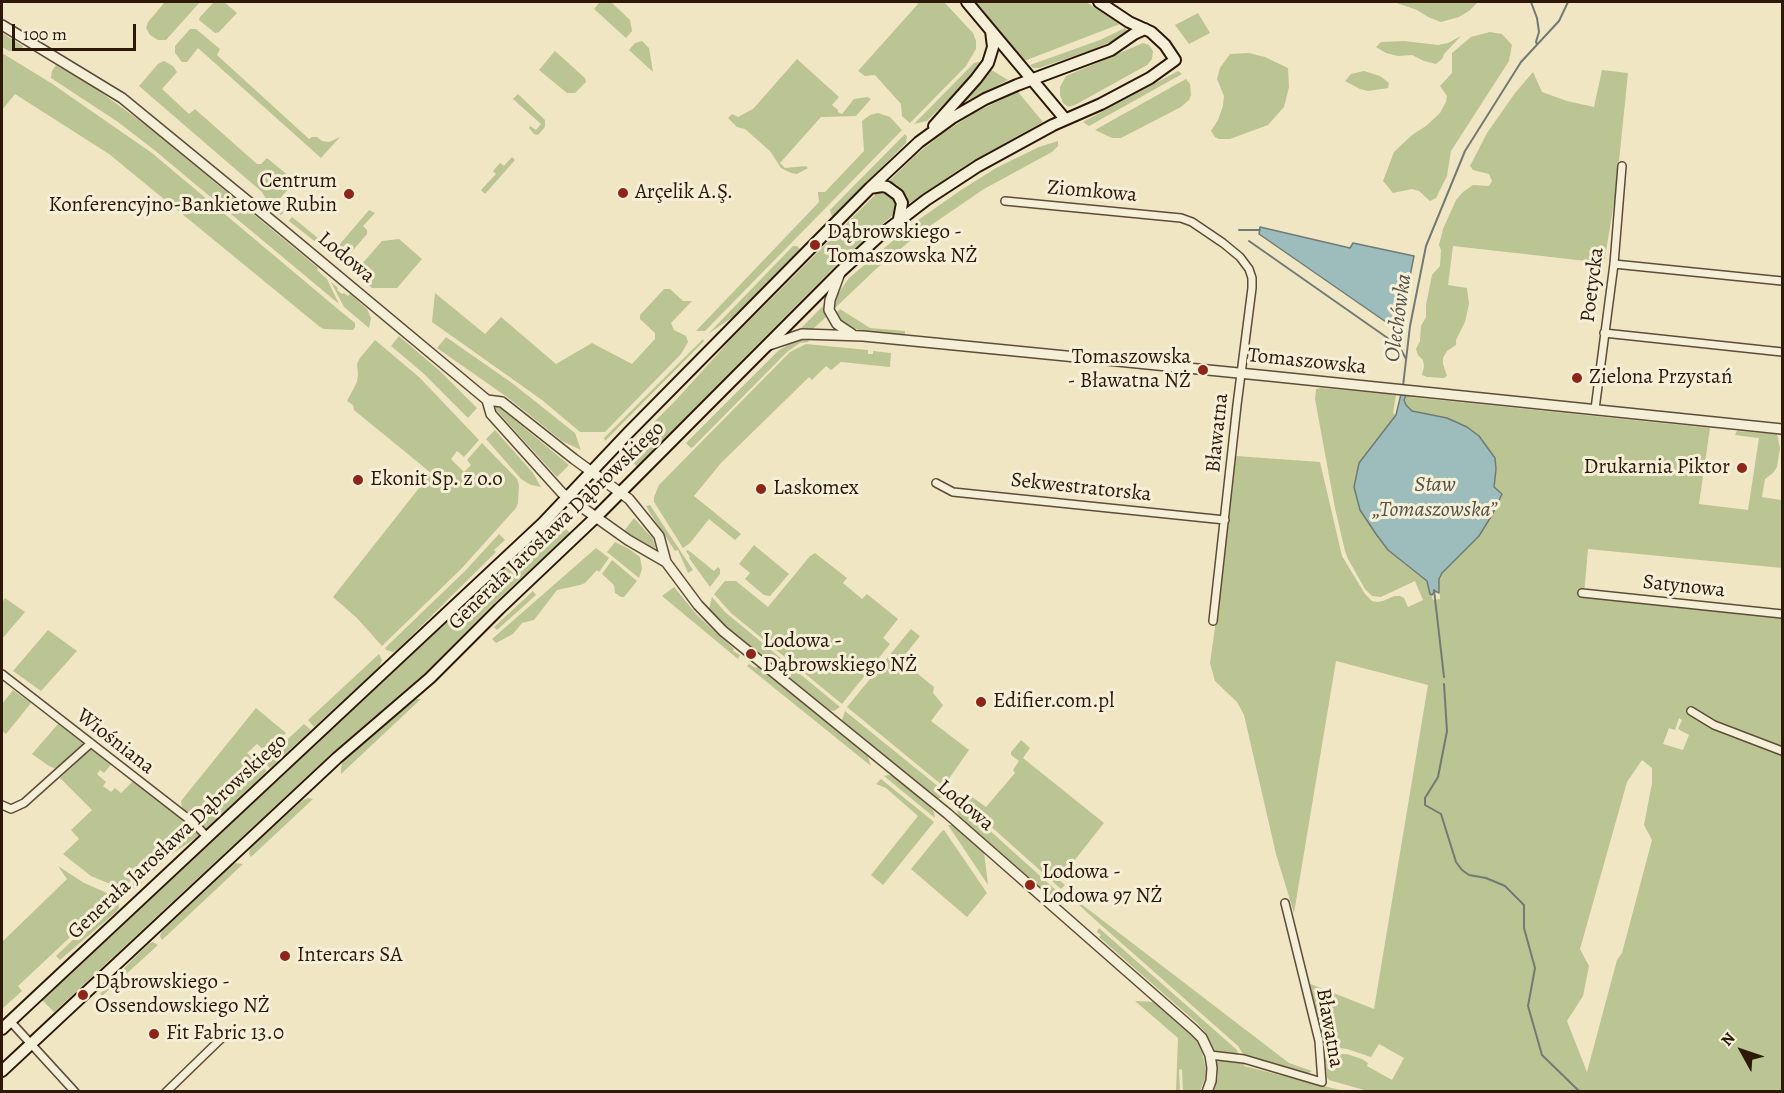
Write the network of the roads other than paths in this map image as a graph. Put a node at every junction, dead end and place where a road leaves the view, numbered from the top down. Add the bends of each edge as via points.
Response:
1 (967, 2) edge
2 (1099, 2) edge
3 (2, 25) edge
4 (1145, 29) junction
5 (991, 31) junction
6 (1032, 80) junction
7 (1065, 119) junction
8 (920, 142) junction
9 (1622, 166) dead end
10 (870, 188) junction
11 (1005, 201) dead end
12 (1175, 217) joint
13 (899, 219) junction
14 (1614, 264) junction
15 (840, 272) junction
16 (1782, 280) edge
17 (1604, 333) junction
18 (863, 336) junction
19 (766, 346) junction
20 (1782, 352) edge
21 (1241, 374) junction
22 (487, 400) junction
23 (1594, 409) junction
24 (1782, 429) edge
25 (592, 472) junction
26 (936, 483) dead end
27 (621, 492) junction
28 (568, 498) junction
29 (596, 517) junction
30 (1225, 520) junction
31 (666, 562) junction
32 (1582, 593) dead end
33 (1782, 614) edge
34 (1213, 621) dead end
35 (2, 674) edge
36 (1691, 711) dead end
37 (90, 743) junction
38 (1782, 751) edge
39 (2, 805) edge
40 (207, 837) junction
41 (1285, 903) dead end
42 (6, 1025) edge
43 (229, 1031) dead end
44 (31, 1044) junction
45 (1210, 1055) junction
46 (2, 1071) edge
47 (75, 1092) edge
48 (166, 1092) edge
49 (1207, 1092) edge

1 - 5 main road
2 - 4 main road
3 - 22 street, Lodowa via 122,98
4 - 6 main road, Generała Jarosława Dąbrowskiego via 1111,50
4 - 7 main road, Generała Jarosława Dąbrowskiego via 1157,37 1175,60 1150,78
5 - 6 main road
5 - 8 main road, Generała Jarosława Dąbrowskiego via 993,47 988,63
6 - 7 main road
6 - 8 main road, Generała Jarosława Dąbrowskiego via 968,108
7 - 13 main road, Generała Jarosława Dąbrowskiego via 978,166
8 - 10 main road, Generała Jarosława Dąbrowskiego
9 - 14 street, Poetycka
10 - 13 main road via 887,187 898,195 902,203
10 - 25 main road, Generała Jarosława Dąbrowskiego
11 - 12 street, Ziomkowa
12 - 21 street, Bławatna via 1192,222 1223,243 1249,269 1252,288
13 - 15 main road, Generała Jarosława Dąbrowskiego
14 - 16 street
14 - 17 street, Poetycka
15 - 18 street, Tomaszowska via 830,300 830,314 842,329
15 - 19 main road, Generała Jarosława Dąbrowskiego
17 - 20 street
17 - 23 street, Poetycka
18 - 19 street, Tomaszowska via 802,334
18 - 21 street, Tomaszowska
19 - 27 main road, Generała Jarosława Dąbrowskiego
21 - 23 street, Tomaszowska
21 - 30 street, Bławatna
22 - 25 street, Lodowa via 502,402
22 - 28 street, Lodowa via 491,414
23 - 24 street, Tomaszowska
25 - 27 street, Lodowa
25 - 28 main road, Generała Jarosława Dąbrowskiego
26 - 30 street, Sekwestratorska via 953,492
27 - 29 main road, Generała Jarosława Dąbrowskiego
27 - 31 street, Lodowa via 659,536
28 - 29 street, Lodowa
28 - 40 main road, Generała Jarosława Dąbrowskiego
29 - 31 street, Lodowa
29 - 44 main road, Generała Jarosława Dąbrowskiego via 430,678 337,758
30 - 34 street, Bławatna
31 - 45 street, Lodowa via 723,631 1054,905 1194,1030
32 - 33 street, Satynowa
35 - 37 street, Wiośniana
36 - 38 street via 1714,725
37 - 39 street via 24,802 11,809
37 - 40 street, Wiośniana
40 - 42 main road, Generała Jarosława Dąbrowskiego
41 - 45 street, Bławatna via 1319,1041 1322,1082 1244,1059
42 - 44 street
43 - 48 street
44 - 46 main road, Generała Jarosława Dąbrowskiego
44 - 47 street
45 - 49 street via 1212,1068

